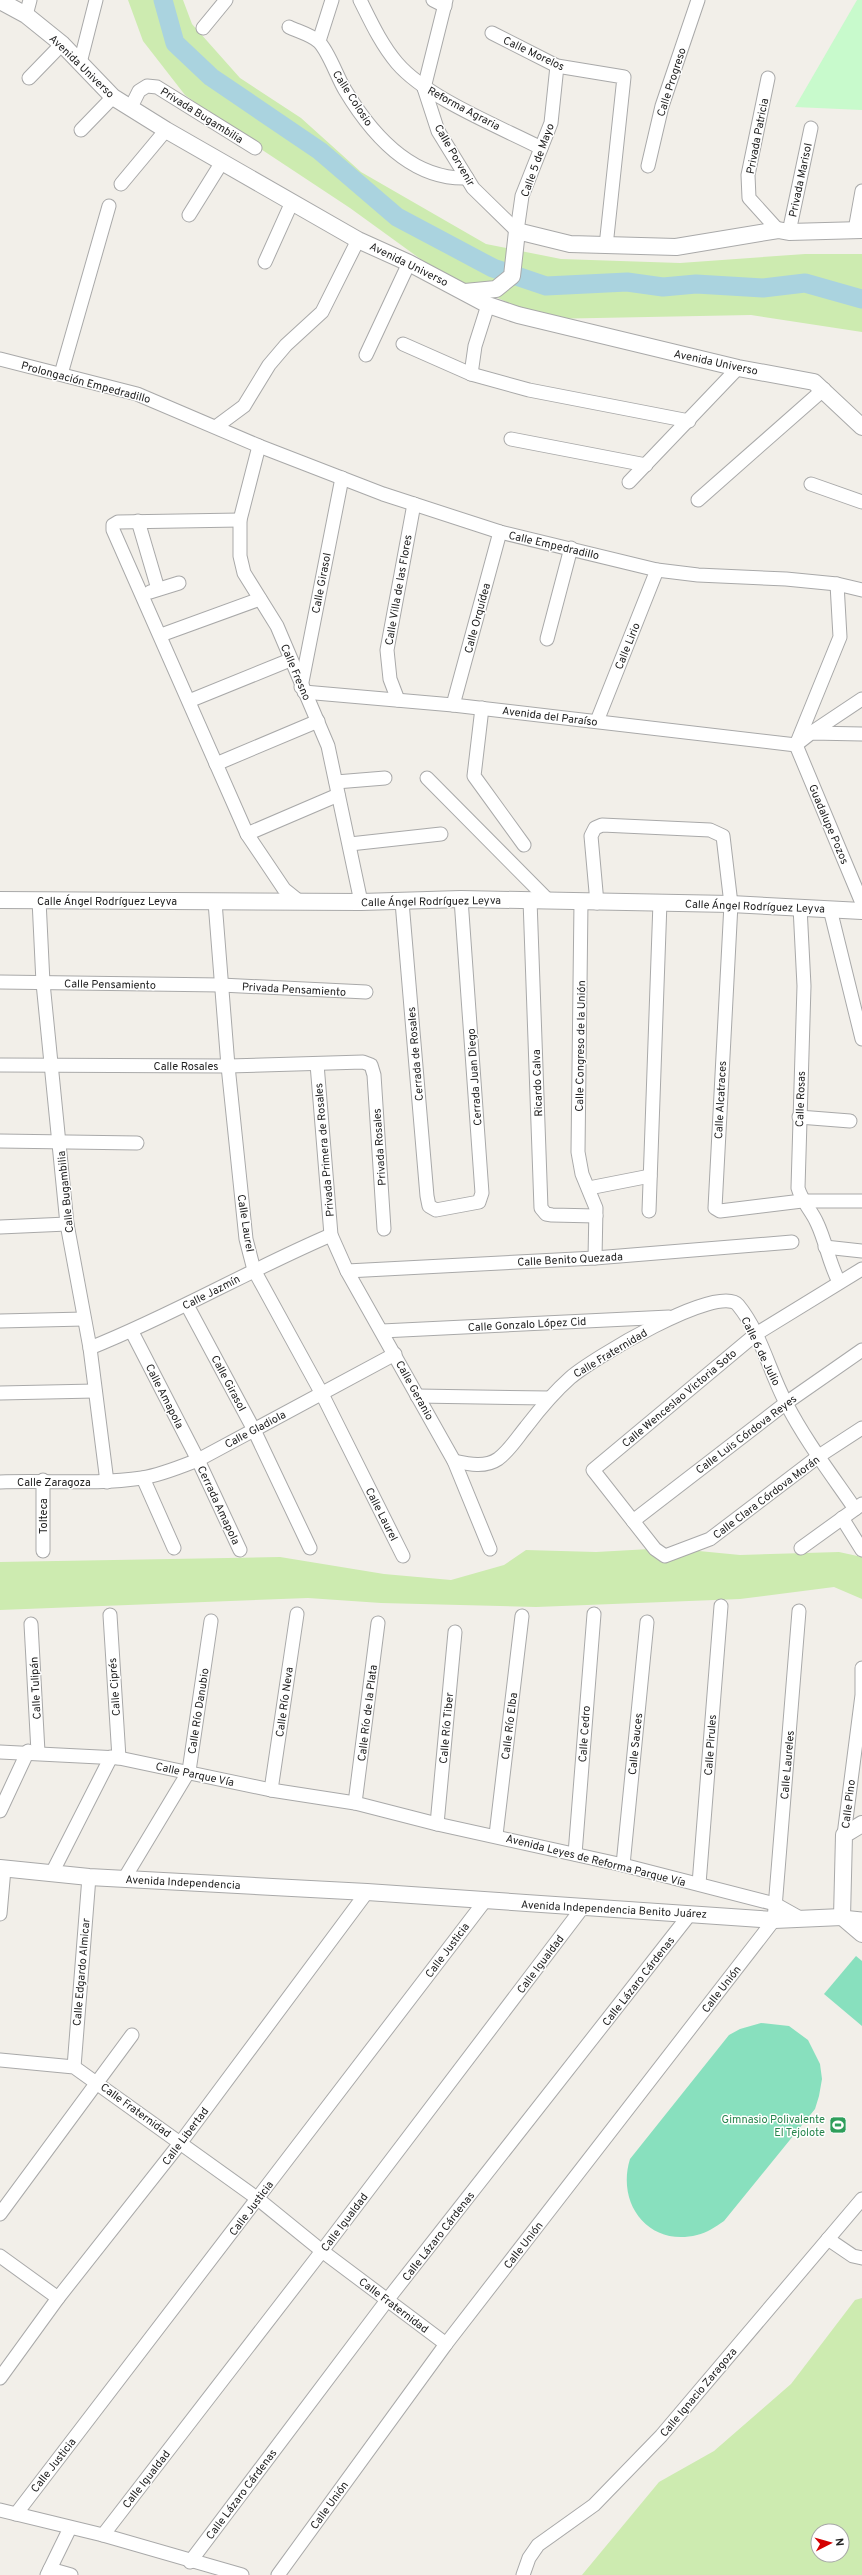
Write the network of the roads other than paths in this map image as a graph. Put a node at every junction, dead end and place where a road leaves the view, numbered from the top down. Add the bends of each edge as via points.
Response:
1 (96, 0) edge
2 (226, 0) edge
3 (332, 0) edge
4 (360, 0) edge
5 (433, 0) edge
6 (698, 0) edge
7 (0, 1) edge
8 (445, 3) edge
9 (28, 8) edge
10 (289, 27) dead end
11 (202, 28) dead end
12 (492, 33) dead end
13 (319, 42) junction
14 (62, 44) junction
15 (80, 63) junction
16 (557, 66) junction
17 (29, 78) dead end
18 (768, 78) dead end
19 (424, 88) junction
20 (113, 96) junction
21 (131, 107) junction
22 (811, 128) dead end
23 (80, 130) dead end
24 (166, 130) junction
25 (255, 148) dead end
26 (541, 148) junction
27 (222, 162) junction
28 (648, 166) dead end
29 (467, 178) junction
30 (121, 184) dead end
31 (862, 190) edge
32 (292, 202) junction
33 (109, 206) dead end
34 (188, 215) dead end
35 (859, 230) edge
36 (517, 231) junction
37 (784, 231) junction
38 (358, 240) junction
39 (606, 246) junction
40 (265, 262) dead end
41 (409, 263) junction
42 (465, 292) junction
43 (488, 305) junction
44 (403, 344) dead end
45 (366, 354) dead end
46 (0, 359) edge
47 (738, 368) junction
48 (61, 374) junction
49 (470, 374) junction
50 (824, 389) junction
51 (690, 421) junction
52 (217, 426) junction
53 (862, 427) edge
54 (511, 439) dead end
55 (259, 446) junction
56 (646, 464) junction
57 (342, 478) junction
58 (629, 482) dead end
59 (811, 484) dead end
60 (698, 500) dead end
61 (862, 502) edge
62 (414, 504) junction
63 (240, 520) junction
64 (138, 521) junction
65 (500, 532) junction
66 (571, 548) junction
67 (657, 570) junction
68 (179, 583) dead end
69 (837, 584) junction
70 (158, 589) junction
71 (862, 590) edge
72 (142, 594) junction
73 (260, 599) junction
74 (161, 635) junction
75 (547, 639) dead end
76 (290, 660) junction
77 (303, 690) junction
78 (862, 699) edge
79 (398, 700) junction
80 (189, 701) junction
81 (453, 704) junction
82 (482, 708) junction
83 (318, 721) junction
84 (597, 721) junction
85 (811, 733) junction
86 (862, 734) edge
87 (796, 745) junction
88 (216, 764) junction
89 (384, 778) dead end
90 (427, 778) dead end
91 (337, 788) junction
92 (247, 834) junction
93 (441, 834) dead end
94 (350, 844) junction
95 (524, 845) dead end
96 (461, 899) junction
97 (0, 900) edge
98 (39, 900) junction
99 (530, 900) junction
100 (299, 901) junction
101 (549, 901) junction
102 (214, 902) junction
103 (362, 902) junction
104 (402, 902) junction
105 (581, 902) junction
106 (660, 902) junction
107 (597, 903) junction
108 (862, 903) edge
109 (731, 904) junction
110 (800, 907) junction
111 (830, 909) junction
112 (862, 911) edge
113 (0, 982) edge
114 (43, 983) junction
115 (221, 985) junction
116 (366, 992) dead end
117 (862, 1039) edge
118 (317, 1064) junction
119 (0, 1065) edge
120 (371, 1065) joint
121 (52, 1066) junction
122 (228, 1066) junction
123 (799, 1116) junction
124 (850, 1121) dead end
125 (0, 1141) edge
126 (60, 1143) junction
127 (137, 1143) dead end
128 (650, 1176) junction
129 (589, 1188) junction
130 (802, 1201) junction
131 (862, 1201) edge
132 (429, 1206) joint
133 (650, 1211) dead end
134 (596, 1216) junction
135 (67, 1224) junction
136 (0, 1227) edge
137 (384, 1229) dead end
138 (331, 1235) junction
139 (792, 1242) dead end
140 (825, 1247) junction
141 (862, 1252) edge
142 (595, 1258) junction
143 (862, 1269) edge
144 (254, 1270) junction
145 (347, 1271) junction
146 (839, 1282) junction
147 (727, 1299) joint
148 (187, 1305) junction
149 (672, 1317) junction
150 (84, 1319) junction
151 (0, 1321) edge
152 (382, 1331) junction
153 (132, 1332) junction
154 (756, 1334) junction
155 (90, 1348) junction
156 (862, 1350) edge
157 (395, 1354) junction
158 (95, 1391) junction
159 (0, 1393) edge
160 (322, 1394) junction
161 (417, 1396) junction
162 (549, 1398) junction
163 (786, 1403) junction
164 (862, 1428) edge
165 (254, 1430) junction
166 (819, 1456) junction
167 (198, 1460) junction
168 (454, 1461) junction
169 (143, 1478) junction
170 (43, 1480) junction
171 (0, 1482) edge
172 (107, 1482) junction
173 (859, 1506) edge
174 (842, 1518) junction
175 (633, 1521) junction
176 (174, 1548) dead end
177 (310, 1548) dead end
178 (801, 1548) dead end
179 (490, 1549) dead end
180 (240, 1550) dead end
181 (862, 1550) edge
182 (43, 1551) dead end
183 (403, 1556) dead end
184 (665, 1556) joint
185 (721, 1606) dead end
186 (799, 1611) dead end
187 (297, 1614) dead end
188 (594, 1614) dead end
189 (110, 1615) dead end
190 (522, 1616) dead end
191 (211, 1621) dead end
192 (647, 1622) dead end
193 (378, 1623) dead end
194 (31, 1624) dead end
195 (455, 1632) dead end
196 (862, 1668) edge
197 (862, 1695) edge
198 (859, 1744) edge
199 (0, 1752) edge
200 (33, 1752) junction
201 (115, 1758) junction
202 (189, 1771) junction
203 (271, 1790) junction
204 (355, 1803) junction
205 (0, 1810) edge
206 (389, 1810) joint
207 (437, 1824) junction
208 (862, 1824) edge
209 (496, 1835) junction
210 (844, 1835) junction
211 (575, 1854) junction
212 (623, 1865) junction
213 (2, 1868) edge
214 (52, 1873) junction
215 (89, 1877) junction
216 (124, 1879) junction
217 (699, 1884) junction
218 (367, 1892) junction
219 (484, 1902) junction
220 (775, 1904) junction
221 (583, 1907) junction
222 (0, 1914) edge
223 (690, 1914) junction
224 (842, 1917) junction
225 (800, 1918) junction
226 (862, 1919) edge
227 (774, 1920) junction
228 (862, 1934) edge
229 (132, 2035) dead end
230 (0, 2060) edge
231 (74, 2067) junction
232 (98, 2082) junction
233 (181, 2142) junction
234 (258, 2199) junction
235 (862, 2199) edge
236 (0, 2214) edge
237 (828, 2239) junction
238 (322, 2251) junction
239 (0, 2256) edge
240 (862, 2258) edge
241 (58, 2298) junction
242 (388, 2299) junction
243 (446, 2344) junction
244 (0, 2378) edge
245 (0, 2510) edge
246 (16, 2514) junction
247 (70, 2528) junction
248 (103, 2535) junction
249 (190, 2562) junction
250 (48, 2572) edge
251 (522, 2574) edge
252 (71, 2575) edge
253 (242, 2575) edge
254 (278, 2575) edge

1 - 15 street
2 - 11 street
3 - 13 street
4 - 19 street via 380,38 398,63
5 - 8 street
6 - 28 street, Calle Progreso via 662,106
7 - 9 street, Avenida Universo
8 - 19 street, Reforma Agraria
9 - 14 street, Avenida Universo
10 - 13 street
12 - 16 street, Calle Morelos
13 - 29 street, Calle Colosio via 366,122 390,149 422,170 450,179
14 - 15 street, Avenida Universo
14 - 17 street
15 - 20 street, Avenida Universo
16 - 26 street, Calle 5 de Mayo via 551,123
16 - 39 street, Calle Morelos via 624,77
18 - 37 street, Privada Patricia via 748,175 749,198
19 - 26 street, Reforma Agraria
19 - 29 street, Calle Porvenir via 438,131
20 - 21 street, Avenida Universo
20 - 23 street
21 - 24 street, Avenida Universo
21 - 25 street, Privada Bugambilia via 139,91 147,86 157,87
22 - 37 street, Privada Marisol
24 - 27 street, Avenida Universo
24 - 30 street
26 - 36 street, Calle 5 de Mayo via 522,196
27 - 32 street, Avenida Universo
27 - 34 street
29 - 36 street, Calle Porvenir via 473,188
31 - 35 street
32 - 38 street, Avenida Universo
32 - 40 street
33 - 48 street
35 - 37 street
36 - 39 street via 570,244
36 - 42 street via 512,276 496,288
37 - 39 street via 676,247
38 - 41 street, Avenida Universo
38 - 52 street via 322,312 286,345 269,365 244,406
41 - 42 street, Avenida Universo
41 - 45 street
42 - 43 street, Avenida Universo
43 - 47 street, Avenida Universo via 526,317
43 - 49 street via 475,346
44 - 49 street
46 - 48 street, Prolongación Empedradillo
47 - 50 street, Avenida Universo via 814,382
47 - 51 street
48 - 52 street, Prolongación Empedradillo via 137,394
49 - 51 street via 529,390
50 - 53 street, Avenida Universo
50 - 60 street
51 - 56 street
52 - 55 street, Prolongación Empedradillo
54 - 56 street
55 - 57 street, Calle Empedradillo
55 - 63 street, Calle Fresno
56 - 58 street
57 - 62 street, Calle Empedradillo
57 - 77 street, Calle Girasol
59 - 61 street
62 - 65 street, Calle Empedradillo
62 - 79 street, Calle Villa de las Flores via 387,650 390,679
63 - 64 street
63 - 73 street, Calle Fresno via 240,556 244,573
64 - 70 street
64 - 72 street via 118,522 113,525 112,530
65 - 66 street, Calle Empedradillo
65 - 81 street, Calle Orquídea
66 - 67 street, Calle Empedradillo
66 - 75 street
67 - 69 street, Calle Empedradillo
67 - 84 street, Calle Lirio
68 - 70 street
69 - 71 street, Calle Empedradillo
69 - 87 street via 840,637
70 - 72 street
72 - 74 street
73 - 74 street
73 - 76 street, Calle Fresno via 277,626
74 - 80 street
76 - 77 street, Calle Fresno
76 - 80 street
77 - 79 street, Avenida del Paraíso
77 - 83 street, Calle Fresno
78 - 85 street
79 - 81 street, Avenida del Paraíso
80 - 88 street
81 - 82 street, Avenida del Paraíso
82 - 84 street, Avenida del Paraíso
82 - 95 street via 474,776
83 - 88 street
83 - 91 street, Calle Fresno via 328,746
84 - 87 street, Avenida del Paraíso
85 - 86 street
85 - 87 street
87 - 108 street, Guadalupe Pozos
88 - 92 street
89 - 91 street
90 - 101 street
91 - 92 street
91 - 94 street, Calle Fresno
92 - 100 street via 284,888
93 - 94 street
94 - 103 street, Calle Fresno
96 - 99 street, Calle Ángel Rodríguez Leyva
96 - 104 street, Calle Ángel Rodríguez Leyva
96 - 132 street, Cerrada Juan Diego via 482,1193 479,1202 472,1205 436,1210
97 - 98 street, Calle Ángel Rodríguez Leyva
98 - 102 street, Calle Ángel Rodríguez Leyva
98 - 114 street, Calle Bugambilia
99 - 101 street, Calle Ángel Rodríguez Leyva
99 - 134 street, Ricardo Calva via 541,1208 546,1214 552,1215
100 - 102 street, Calle Ángel Rodríguez Leyva
100 - 103 street, Calle Ángel Rodríguez Leyva
101 - 105 street, Calle Ángel Rodríguez Leyva
102 - 115 street, Calle Laurel
103 - 104 street, Calle Ángel Rodríguez Leyva
104 - 132 street, Cerrada de Rosales
105 - 107 street, Calle Ángel Rodríguez Leyva
105 - 129 street, Calle Congreso de la Unión via 578,1152 582,1174
106 - 107 street, Calle Ángel Rodríguez Leyva
106 - 109 street, Calle Ángel Rodríguez Leyva
106 - 128 street
107 - 109 street via 591,836 595,828 602,825 710,830 723,836
109 - 110 street, Calle Ángel Rodríguez Leyva
109 - 130 street, Calle Alcatraces via 715,1208 720,1211
110 - 111 street, Calle Ángel Rodríguez Leyva
110 - 123 street, Calle Rosas via 804,986
111 - 112 street, Calle Ángel Rodríguez Leyva
111 - 117 street
113 - 114 street, Calle Pensamiento
114 - 115 street, Calle Pensamiento
114 - 121 street, Calle Bugambilia
115 - 116 street, Privada Pensamiento
115 - 122 street, Calle Laurel
118 - 120 street, Calle Rosales via 363,1062
118 - 122 street, Calle Rosales
118 - 138 street, Privada Primera de Rosales
119 - 121 street, Calle Rosales
120 - 137 street, Privada Rosales via 374,1075
121 - 122 street, Calle Rosales
121 - 126 street, Calle Bugambilia
122 - 144 street, Calle Laurel via 246,1239
123 - 124 street
123 - 130 street, Calle Rosas via 798,1188
125 - 126 street
126 - 127 street
126 - 135 street, Calle Bugambilia
128 - 129 street
128 - 133 street
129 - 134 street, Calle Congreso de la Unión
130 - 131 street
130 - 140 street, Calle Rosas via 816,1221
134 - 142 street, Calle Congreso de la Unión
135 - 136 street
135 - 150 street, Calle Bugambilia
138 - 144 street, Calle Jazmín
138 - 145 street, Calle Geranio
139 - 142 street, Calle Benito Quezada
140 - 141 street
140 - 146 street, Calle Rosas
142 - 145 street, Calle Benito Quezada
143 - 146 street, Calle Wenceslao Victoria Soto
144 - 148 street, Calle Jazmín
144 - 160 street, Calle Laurel
145 - 152 street, Calle Geranio
146 - 154 street, Calle Wenceslao Victoria Soto
147 - 149 street, Calle Fraternidad
147 - 154 street, Calle 6 de Julio via 737,1304
148 - 153 street, Calle Jazmín
148 - 165 street, Calle Girasol
149 - 152 street, Calle Gonzalo López Cid
149 - 162 street, Calle Fraternidad via 571,1377
150 - 151 street
150 - 155 street, Calle Bugambilia
152 - 157 street, Calle Geranio
153 - 155 street, Calle Jazmín
153 - 167 street, Calle Amapola
154 - 163 street, Calle 6 de Julio
154 - 175 street, Calle Wenceslao Victoria Soto via 593,1470
155 - 158 street, Calle Bugambilia
156 - 163 street, Calle Luis Córdova Reyes
157 - 160 street, Calle Gladiola
157 - 161 street, Calle Geranio
158 - 159 street
158 - 172 street, Calle Bugambilia
160 - 165 street, Calle Gladiola
160 - 183 street, Calle Laurel
161 - 162 street
161 - 168 street, Calle Geranio
162 - 168 street, Calle Fraternidad via 508,1450 497,1460 477,1465
163 - 166 street, Calle 6 de Julio
163 - 175 street, Calle Luis Córdova Reyes
164 - 166 street, Calle Clara Córdova Morán
165 - 167 street, Calle Gladiola
165 - 177 street, Calle Girasol
166 - 173 street, Calle 6 de Julio
166 - 184 street, Calle Clara Córdova Morán via 710,1539
167 - 169 street, Calle Gladiola
167 - 180 street, Cerrada Amapola
168 - 179 street, Calle Geranio
169 - 172 street, Calle Gladiola
169 - 176 street
170 - 171 street, Calle Zaragoza
170 - 172 street, Calle Zaragoza
170 - 182 street, Tolteca
173 - 174 street
174 - 178 street
174 - 181 street
175 - 184 street, Calle Wenceslao Victoria Soto via 655,1549
185 - 217 street, Calle Pirules
186 - 220 street, Calle Laureles
187 - 203 street, Calle Río Neva
188 - 211 street, Calle Cedro
189 - 201 street, Calle Ciprés
190 - 209 street, Calle Río Elba
191 - 202 street, Calle Río Danubio
192 - 212 street, Calle Sauces
193 - 204 street, Calle Río de la Plata
194 - 200 street, Calle Tulipán
195 - 207 street, Calle Río Tiber
196 - 197 street, Calle Pino
197 - 198 street, Calle Pino
198 - 210 street, Calle Pino
199 - 200 street, Calle Parque Vía
200 - 201 street, Calle Parque Vía
200 - 205 street, Calle Tulipán
201 - 202 street, Calle Parque Vía
201 - 214 street
202 - 203 street, Calle Parque Vía
202 - 216 street, Calle Río Danubio
203 - 204 street, Calle Parque Vía
204 - 206 street, Calle Parque Vía
206 - 207 street, Avenida Leyes de Reforma Parque Vía
207 - 209 street, Avenida Leyes de Reforma Parque Vía
208 - 210 street
209 - 211 street, Avenida Leyes de Reforma Parque Vía
210 - 224 street, Calle Pino
211 - 212 street, Avenida Leyes de Reforma Parque Vía
212 - 217 street, Avenida Leyes de Reforma Parque Vía
213 - 214 street, Avenida Independencia
213 - 222 street
214 - 215 street, Avenida Independencia
215 - 216 street, Avenida Independencia
215 - 231 street, Calle Edgardo Almicar
216 - 218 street, Avenida Independencia
217 - 220 street, Avenida Leyes de Reforma Parque Vía
218 - 219 street, Avenida Independencia Benito Juárez
218 - 233 street, Calle Libertad
219 - 221 street, Avenida Independencia Benito Juárez
219 - 234 street, Calle Justicia
220 - 225 street, Avenida Leyes de Reforma Parque Vía
220 - 227 street, Calle Laureles
221 - 223 street, Avenida Independencia Benito Juárez
221 - 238 street, Calle Igualdad
223 - 227 street, Avenida Independencia Benito Juárez
223 - 242 street, Calle Lázaro Cárdenas
224 - 225 street, Avenida Independencia Benito Juárez
224 - 226 street, Avenida Independencia Benito Juárez
224 - 228 street
225 - 227 street, Avenida Independencia Benito Juárez
227 - 243 street, Calle Unión
229 - 232 street
230 - 231 street, Calle Fraternidad
231 - 232 street, Calle Fraternidad
232 - 233 street, Calle Fraternidad
232 - 236 street
233 - 234 street, Calle Fraternidad
233 - 241 street, Calle Libertad
234 - 238 street, Calle Fraternidad
234 - 246 street, Calle Justicia
235 - 237 street, Calle Ignacio Zaragoza
237 - 240 street via 853,2256
237 - 251 street, Calle Ignacio Zaragoza via 662,2436 594,2505 538,2545
238 - 242 street, Calle Fraternidad
238 - 248 street, Calle Igualdad
239 - 241 street
241 - 244 street, Calle Libertad
242 - 243 street, Calle Fraternidad
242 - 249 street, Calle Lázaro Cárdenas
243 - 254 street, Calle Unión
245 - 246 street
246 - 247 street
247 - 248 street
247 - 250 street
248 - 249 street
249 - 253 street
250 - 252 street

